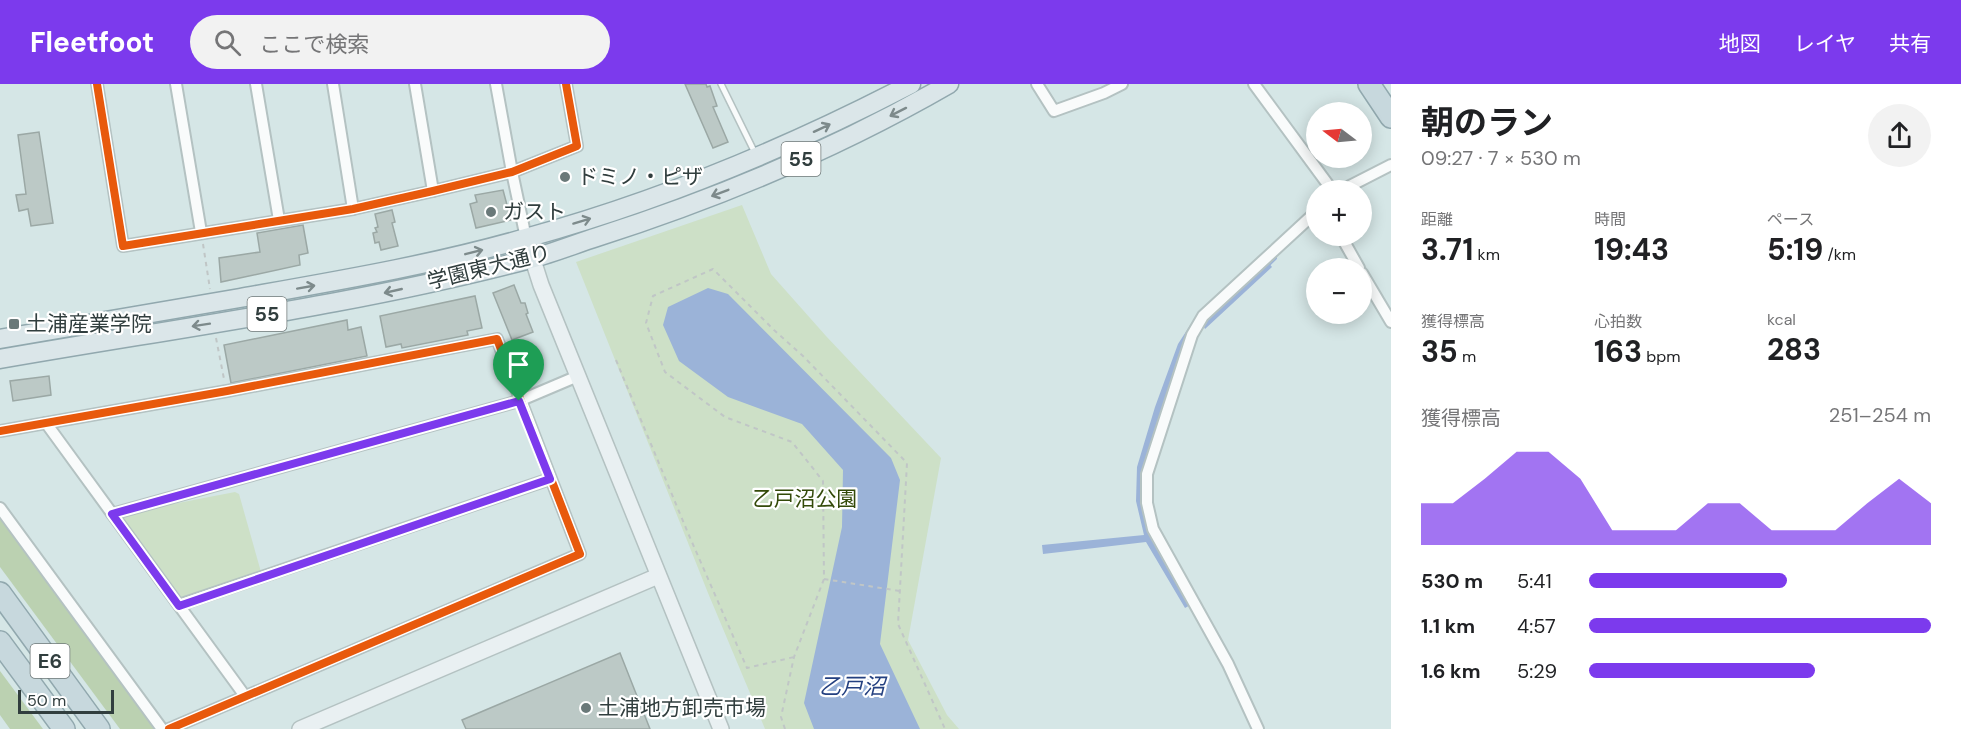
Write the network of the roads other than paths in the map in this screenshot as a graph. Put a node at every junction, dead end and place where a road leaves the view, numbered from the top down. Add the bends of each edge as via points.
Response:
1 (97, 84) edge
2 (176, 84) edge
3 (256, 84) edge
4 (333, 84) edge
5 (415, 84) edge
6 (496, 84) edge
7 (566, 84) edge
8 (721, 84) edge
9 (911, 84) edge
10 (949, 84) edge
11 (1037, 84) edge
12 (1122, 84) edge
13 (1254, 84) edge
14 (1369, 84) edge
15 (1391, 117) edge
16 (757, 157) junction
17 (1391, 165) edge
18 (512, 172) junction
19 (1325, 180) edge
20 (1362, 180) edge
21 (433, 191) junction
22 (353, 208) junction
23 (279, 220) junction
24 (1306, 221) edge
25 (201, 232) junction
26 (526, 238) junction
27 (532, 258) junction
28 (1372, 290) edge
29 (1391, 322) edge
30 (0, 339) edge
31 (0, 359) edge
32 (578, 376) junction
33 (519, 401) junction
34 (46, 423) junction
35 (0, 431) edge
36 (550, 479) junction
37 (0, 508) edge
38 (112, 514) junction
39 (658, 576) junction
40 (0, 593) edge
41 (179, 606) junction
42 (0, 642) edge
43 (245, 696) junction
44 (64, 729) edge
45 (99, 729) edge
46 (162, 729) edge
47 (169, 729) edge
48 (300, 729) edge
49 (721, 729) edge
50 (1258, 729) edge

1 - 25 street via 123,246
2 - 25 street
3 - 23 street
4 - 22 street
5 - 21 street
6 - 18 street
7 - 18 street via 577,146
8 - 16 lane
16 -> 9 main road, 学園東大通り / 55
10 -> 27 main road, 学園東大通り / 55 via 829,146 741,185 648,221
11 - 12 street via 1054,111
13 - 19 street
14 - 15 highway
26 -> 16 main road, 学園東大通り / 55 via 643,202
17 - 20 street
18 - 21 street
18 - 26 street
21 - 22 street
22 - 23 street
23 - 25 street
24 - 50 street via 1203,316 1192,335 1147,474 1147,503 1153,529 1228,664
26 - 27 street
30 -> 26 main road, 学園東大通り / 55 via 355,278
27 -> 31 main road, 学園東大通り / 55 via 356,299
27 - 32 street
28 - 29 street
32 - 33 street
32 - 39 street
33 - 34 street via 497,339
33 - 36 street
33 - 38 street
34 - 35 street
34 - 38 street
36 - 41 street
36 - 43 street via 580,555
37 - 46 street
38 - 41 street
39 - 48 street
39 - 49 street
40 - 45 highway, E6
41 - 43 street
42 - 44 highway, E6
43 - 47 street

